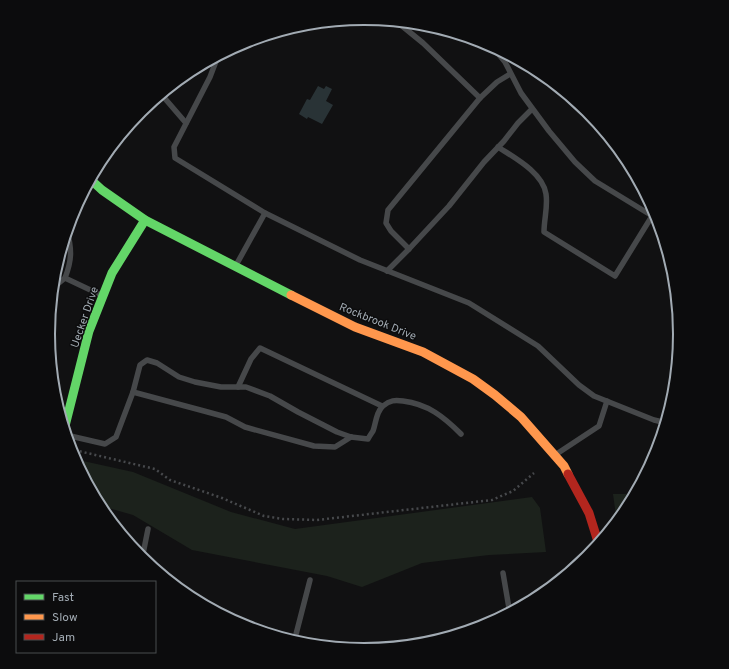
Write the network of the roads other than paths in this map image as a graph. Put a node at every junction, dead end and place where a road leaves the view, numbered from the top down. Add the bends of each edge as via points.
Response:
1 (405, 28) edge
2 (500, 56) edge
3 (215, 63) edge
4 (510, 74) junction
5 (165, 98) edge
6 (480, 98) junction
7 (532, 109) junction
8 (186, 123) junction
9 (498, 147) junction
10 (94, 183) edge
11 (265, 213) junction
12 (649, 214) edge
13 (651, 218) edge
14 (145, 220) junction
15 (69, 241) edge
16 (410, 249) junction
17 (235, 267) junction
18 (387, 271) junction
19 (65, 278) junction
20 (60, 282) edge
21 (103, 296) junction
22 (238, 387) junction
23 (133, 392) junction
24 (607, 401) junction
25 (382, 406) junction
26 (67, 418) edge
27 (661, 422) edge
28 (461, 434) dead end
29 (72, 436) edge
30 (351, 438) junction
31 (554, 455) junction
32 (148, 529) dead end
33 (597, 539) edge
34 (144, 551) edge
35 (503, 573) dead end
36 (310, 580) dead end
37 (509, 608) edge
38 (296, 636) edge

1 - 6 lane
2 - 4 lane
3 - 8 lane
4 - 6 lane
4 - 7 lane
5 - 8 lane
6 - 16 lane via 388,210 386,223
7 - 9 lane
7 - 12 lane via 575,162 595,181
8 - 11 lane via 174,147 175,158
9 - 13 lane via 529,168 542,184 546,193 544,232 615,276
9 - 16 lane
10 - 14 street, Rockbrook Drive
11 - 17 lane
11 - 18 lane
14 - 17 street, Rockbrook Drive
14 - 21 street, Uecker Drive via 112,273
15 - 19 lane via 70,264
16 - 18 lane
17 - 31 street, Rockbrook Drive via 355,327 423,352 473,379 521,417
18 - 24 lane via 469,303 538,346 579,385 594,396
19 - 20 lane
19 - 21 lane
21 - 26 street, Uecker Drive via 89,331
22 - 23 lane via 221,388 195,382 147,360 140,365
22 - 25 lane via 251,359 260,348
22 - 30 lane via 246,387 270,396
23 - 29 lane via 116,437 105,444
23 - 30 lane via 226,417 245,427 314,446 335,447
24 - 27 lane
24 - 31 lane via 599,426
25 - 28 lane via 393,400 414,403 428,408
25 - 30 lane via 368,439
31 - 33 street, Rockbrook Drive via 564,466 589,513
32 - 34 lane
35 - 37 lane
36 - 38 lane

